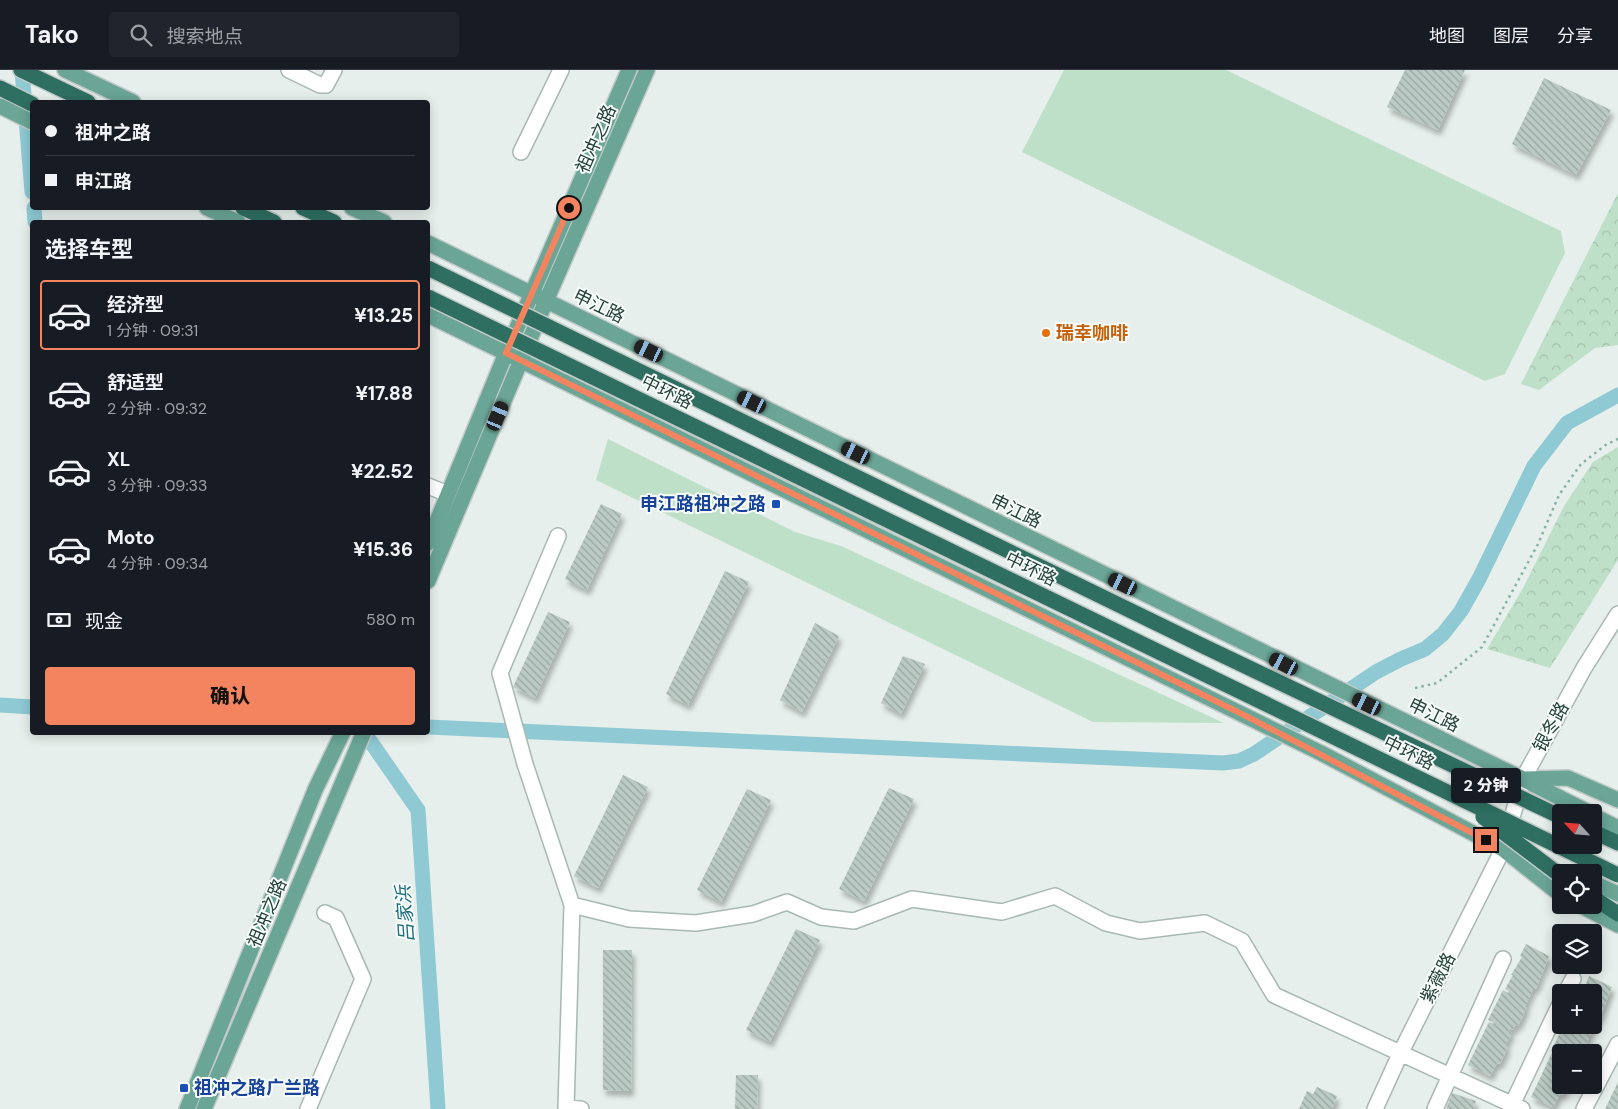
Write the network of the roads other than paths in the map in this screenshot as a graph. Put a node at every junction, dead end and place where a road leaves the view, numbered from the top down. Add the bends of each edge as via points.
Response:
1 (21, 70) edge
2 (65, 70) edge
3 (289, 70) edge
4 (334, 70) edge
5 (561, 70) edge
6 (629, 70) edge
7 (647, 70) edge
8 (0, 88) edge
9 (84, 100) edge
10 (129, 100) edge
11 (30, 103) edge
12 (0, 106) edge
13 (30, 121) edge
14 (521, 152) dead end
15 (211, 210) edge
16 (247, 210) edge
17 (307, 210) edge
18 (357, 210) edge
19 (234, 220) edge
20 (270, 220) edge
21 (330, 220) edge
22 (379, 220) edge
23 (430, 245) edge
24 (430, 269) edge
25 (532, 293) junction
26 (430, 298) edge
27 (546, 301) junction
28 (430, 316) edge
29 (506, 353) junction
30 (521, 361) junction
31 (430, 487) edge
32 (448, 494) junction
33 (558, 536) dead end
34 (430, 538) edge
35 (430, 577) edge
36 (1618, 614) edge
37 (342, 735) edge
38 (363, 735) edge
39 (1523, 779) junction
40 (1458, 798) junction
41 (1618, 800) edge
42 (1572, 804) edge
43 (1552, 813) edge
44 (1602, 820) edge
45 (1618, 828) edge
46 (1602, 836) edge
47 (1618, 843) edge
48 (1503, 848) junction
49 (1552, 866) edge
50 (1552, 869) edge
51 (1618, 875) edge
52 (1602, 887) edge
53 (1552, 888) edge
54 (1618, 894) edge
55 (1602, 903) edge
56 (572, 905) junction
57 (325, 913) dead end
58 (1597, 914) edge
59 (1618, 914) edge
60 (1618, 925) edge
61 (1503, 960) dead end
62 (1573, 978) dead end
63 (1570, 984) edge
64 (1552, 1022) edge
65 (1618, 1044) edge
66 (1401, 1052) junction
67 (1449, 1075) junction
68 (1514, 1107) edge
69 (187, 1109) edge
70 (204, 1109) edge
71 (308, 1109) edge
72 (581, 1109) edge
73 (1375, 1109) edge
74 (1435, 1109) edge
75 (1584, 1109) edge

1 - 9 highway
2 - 10 main road
3 - 4 street via 320,86 326,85
5 - 14 street
6 - 25 main road, 祖冲之路
7 - 27 main road, 祖冲之路
8 - 11 highway
12 - 13 main road
15 - 19 main road
16 - 20 highway
17 - 21 highway
18 - 22 main road
23 - 25 main road, 申江路
24 - 43 highway, 中环路, bridge
25 - 27 main road, 申江路
25 - 29 main road, 祖冲之路
26 - 40 highway, 中环路, bridge
27 - 30 main road, 祖冲之路
27 - 39 main road, 申江路
28 - 29 main road
29 - 30 main road
29 - 32 main road, 祖冲之路
30 - 35 main road, 祖冲之路
30 - 48 main road via 1321,753
31 - 32 street
32 - 34 main road, 祖冲之路
33 - 56 street via 500,673 525,764
36 - 39 street, 银冬路 via 1584,668
37 - 69 main road, 祖冲之路 via 315,790
38 - 70 main road, 祖冲之路
39 - 41 main road via 1568,778
39 - 42 main road, 申江路
39 - 48 street, 银冬路
40 - 50 highway, bridge
40 - 51 highway, 中环路, bridge
44 - 45 main road
46 - 47 highway
48 - 49 main road
48 - 53 main road
48 - 66 street, 紫薇路
52 - 54 main road
55 - 59 highway
56 - 66 street via 628,920 696,923 753,914 787,902 821,917 854,921 912,899 1002,912 1055,896 1106,923 1140,931 1205,923 1242,941 1274,995
56 - 72 street via 566,1108
57 - 71 street via 336,918 362,979
58 - 60 main road
61 - 67 street
62 - 63 street
64 - 68 street
65 - 75 street
66 - 67 street
66 - 73 street, 紫薇路
67 - 68 street
67 - 74 street

